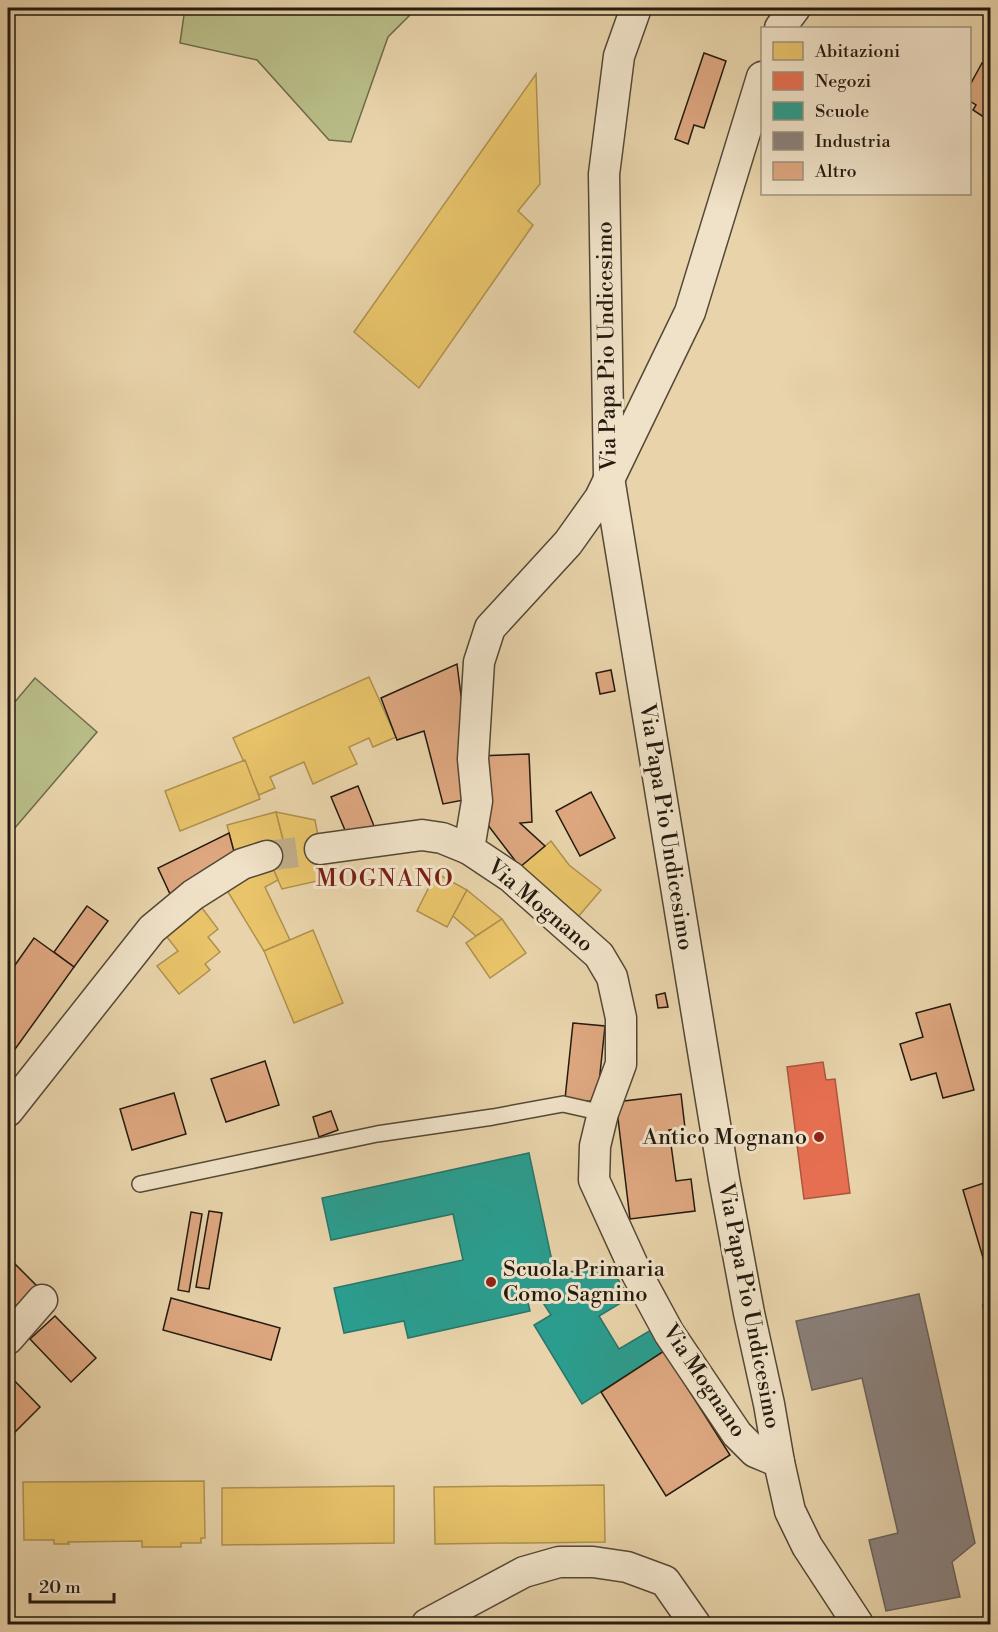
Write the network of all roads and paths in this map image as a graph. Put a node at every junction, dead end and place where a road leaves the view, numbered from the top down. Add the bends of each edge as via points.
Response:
1 (636, 8) edge
2 (795, 8) edge
3 (781, 27) edge
4 (761, 80) edge
5 (609, 478) junction
6 (320, 849) tunnel mouth
7 (469, 849) junction
8 (267, 856) tunnel mouth
9 (8, 1111) edge
10 (603, 1113) junction
11 (140, 1184) dead end
12 (42, 1300) dead end
13 (8, 1339) edge
14 (779, 1462) junction
15 (427, 1624) edge
16 (695, 1624) edge
17 (858, 1624) edge

1 - 5 street, Via Papa Pio Undicesimo via 620,56 604,174
2 - 3 street
4 - 5 street, Via Mognano via 690,312
5 - 7 street, Via Mognano via 600,498 568,543 490,628 479,662 473,759 477,801
5 - 14 street, Via Papa Pio Undicesimo via 724,1179
6 - 7 street via 422,835
7 - 10 street, Via Mognano via 511,877 599,955 612,977 621,1018 621,1064
8 - 9 street via 242,864 152,929
10 - 11 lane via 563,1104 377,1134
10 - 14 street, Via Mognano via 595,1146 594,1180 636,1272 669,1333 736,1434 755,1452
12 - 13 street
14 - 17 street, Via Papa Pio Undicesimo via 790,1511 807,1546
15 - 16 street via 524,1572 559,1562 627,1567 665,1581

